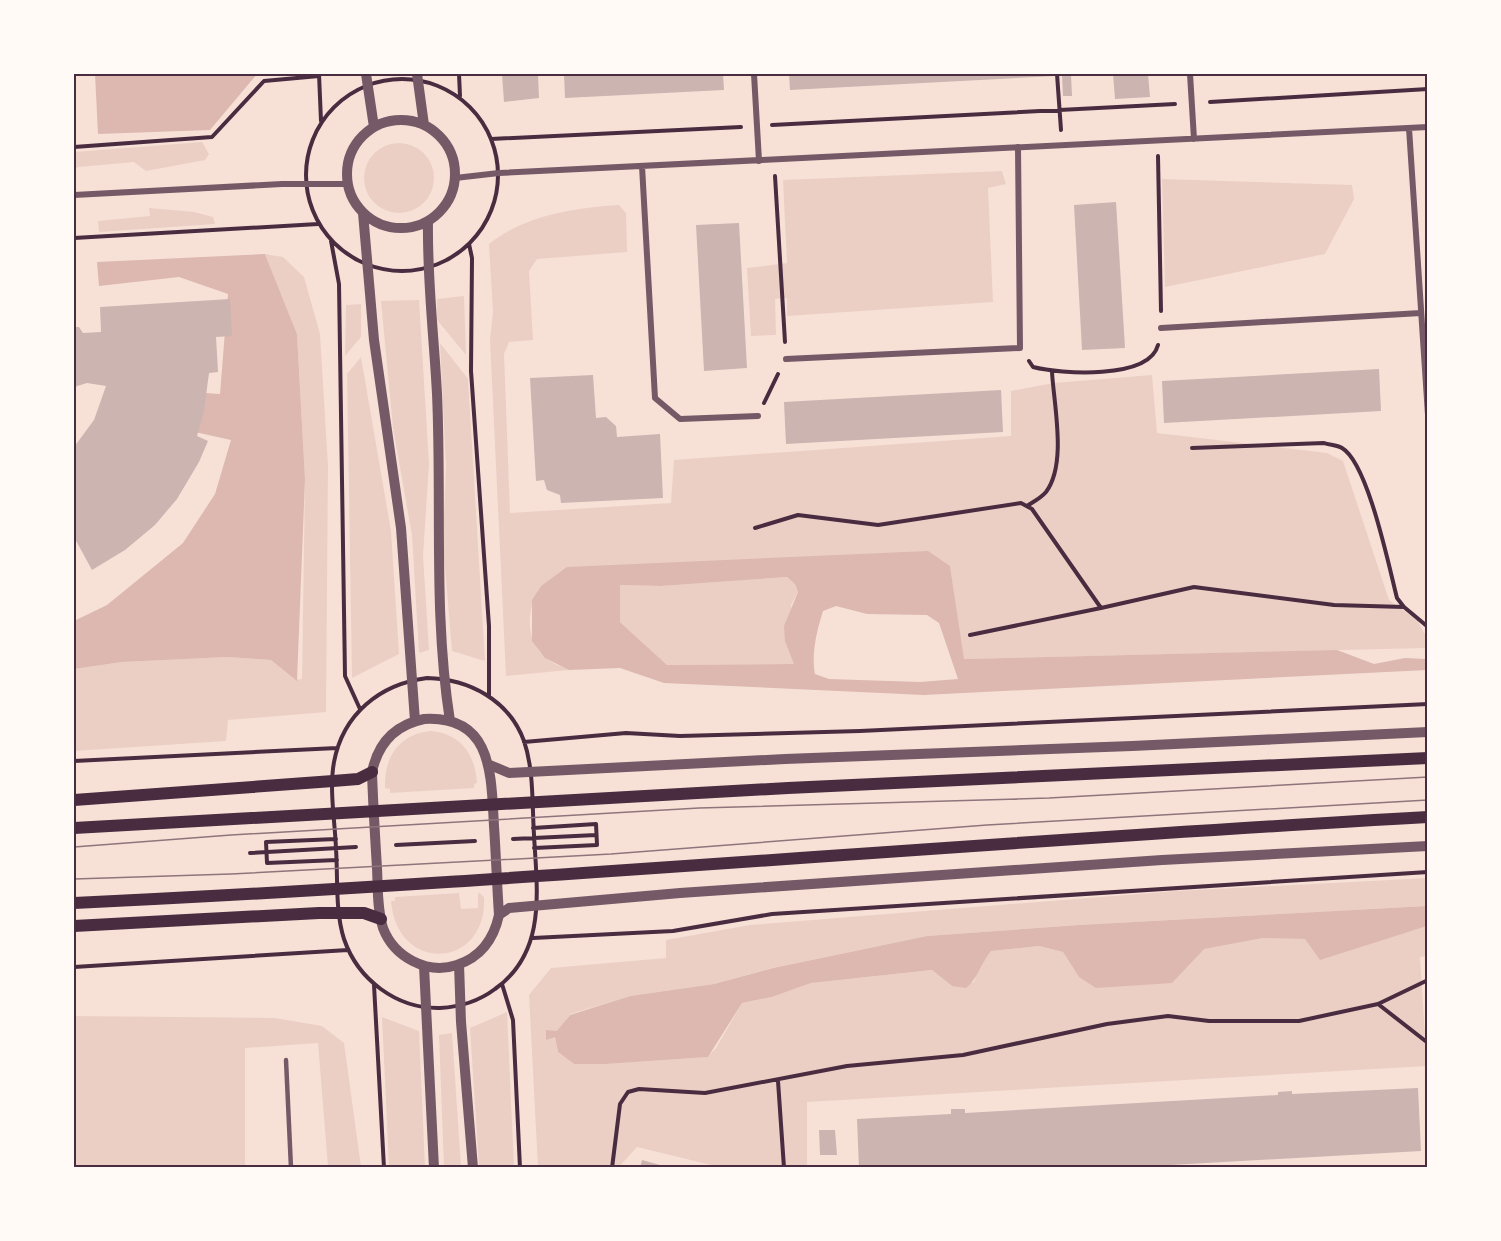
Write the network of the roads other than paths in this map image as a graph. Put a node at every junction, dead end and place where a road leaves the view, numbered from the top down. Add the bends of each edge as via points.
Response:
1 (754, 74) edge
2 (1190, 74) edge
3 (417, 76) edge
4 (366, 79) edge
5 (424, 125) junction
6 (374, 127) junction
7 (1428, 127) edge
8 (1410, 128) junction
9 (1194, 139) junction
10 (1018, 147) junction
11 (759, 161) junction
12 (642, 166) junction
13 (455, 178) junction
14 (348, 184) junction
15 (74, 195) edge
16 (363, 213) junction
17 (428, 222) junction
18 (1421, 314) junction
19 (1161, 328) road end
20 (786, 359) road end
21 (1428, 415) edge
22 (758, 416) road end
23 (415, 721) junction
24 (450, 722) junction
25 (1428, 732) edge
26 (1428, 758) edge
27 (490, 765) junction
28 (372, 772) junction
29 (74, 800) edge
30 (1428, 817) edge
31 (74, 828) edge
32 (1428, 846) edge
33 (74, 903) edge
34 (499, 915) junction
35 (381, 919) junction
36 (74, 926) edge
37 (459, 964) junction
38 (424, 966) junction
39 (285, 1060) dead end
40 (291, 1167) edge
41 (434, 1167) edge
42 (473, 1167) edge

1 - 11 street
2 - 9 street
3 - 5 street
4 - 6 street
5 - 6 street via 408,120
5 - 13 street via 442,138 453,157
6 - 14 street via 358,142 349,162
7 - 8 street
8 - 9 street
8 - 18 street
9 - 10 street
10 - 11 street
10 - 20 street via 1020,348
11 - 12 street
12 - 13 street
12 - 22 street via 655,398 680,419
13 - 17 street via 442,211
14 - 15 street
14 - 16 street
16 - 17 street via 394,228
16 - 23 street via 381,398 401,528
17 - 24 street via 427,268 437,394 438,577 443,678
18 - 19 street
18 - 21 street
23 - 24 street
23 - 28 street via 386,740
24 - 27 street via 476,738
25 - 27 street via 509,773
26 - 31 main road via 788,788
27 - 34 street
28 - 29 main road via 333,782
28 - 35 street
30 - 33 main road via 248,895
32 - 34 street via 680,893 509,908
34 - 37 street via 486,945
35 - 36 main road via 364,913 319,913
35 - 38 street via 395,949
37 - 38 street via 442,968
37 - 42 street
38 - 41 street
39 - 40 lane

